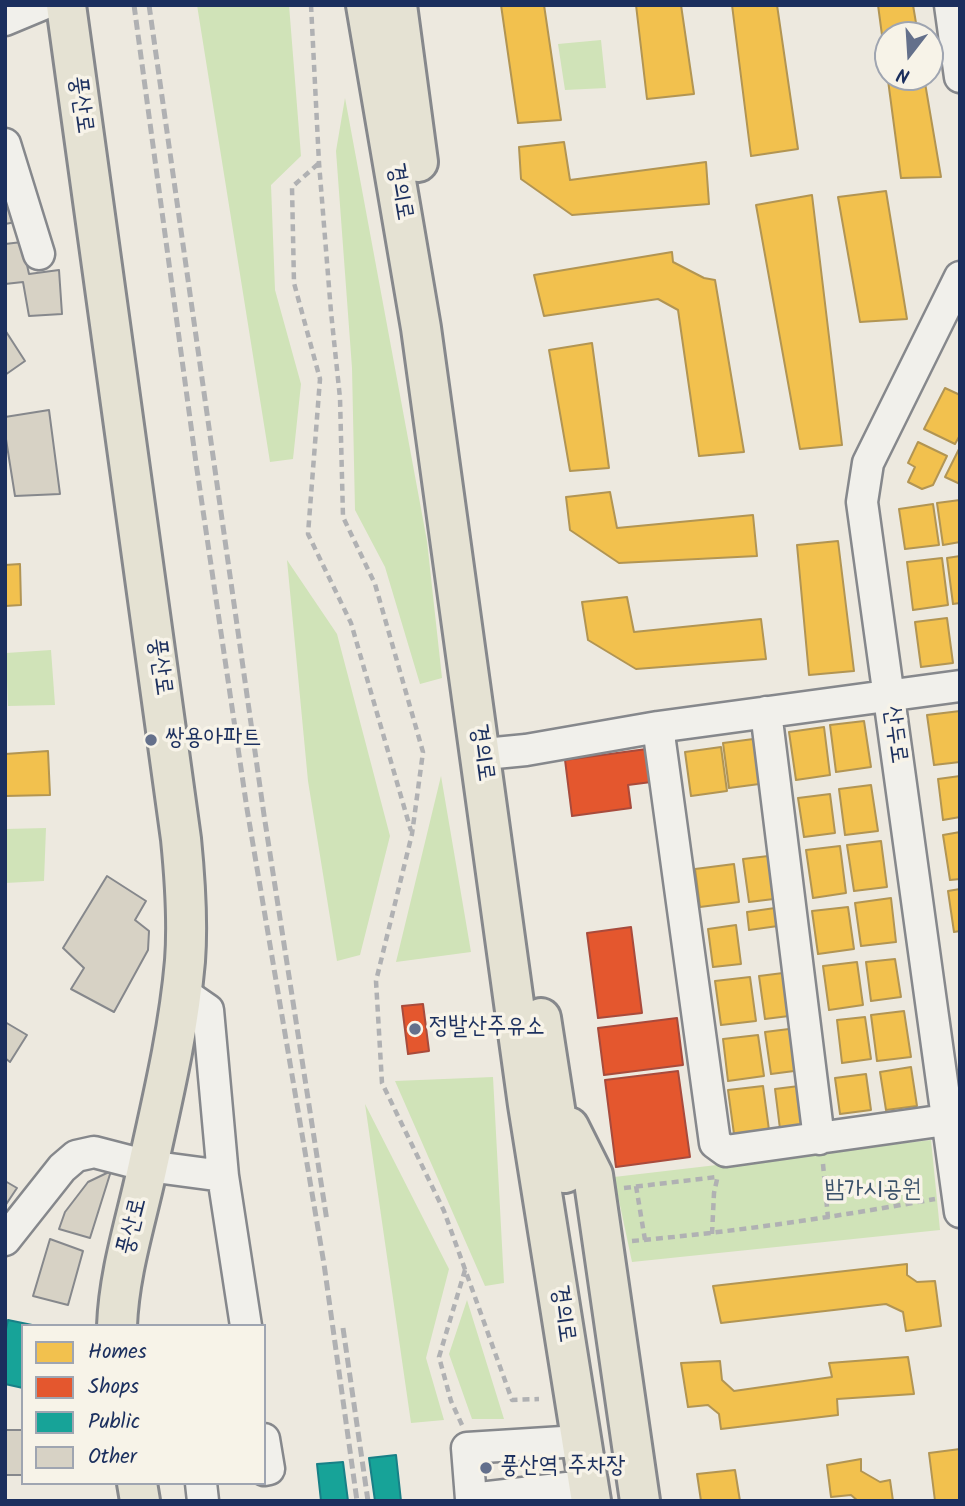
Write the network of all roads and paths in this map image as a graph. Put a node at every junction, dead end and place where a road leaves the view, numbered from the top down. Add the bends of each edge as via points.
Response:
1 (41, 5) edge
2 (66, 5) edge
3 (311, 5) edge
4 (366, 5) edge
5 (397, 5) edge
6 (950, 5) edge
7 (5, 20) edge
8 (960, 77) edge
9 (5, 144) edge
10 (319, 163) junction
11 (39, 254) dead end
12 (960, 277) edge
13 (960, 686) edge
14 (887, 695) junction
15 (766, 712) junction
16 (659, 727) junction
17 (495, 753) junction
18 (412, 834) junction
19 (182, 992) junction
20 (541, 1102) junction
21 (953, 1119) edge
22 (819, 1139) junction
23 (720, 1157) junction
24 (148, 1166) junction
25 (223, 1176) junction
26 (636, 1186) junction
27 (617, 1189) dead end
28 (948, 1205) edge
29 (828, 1218) junction
30 (712, 1234) junction
31 (5, 1240) edge
32 (645, 1240) junction
33 (628, 1241) dead end
34 (465, 1270) junction
35 (117, 1324) edge
36 (246, 1324) edge
37 (539, 1399) dead end
38 (563, 1442) junction
39 (467, 1448) junction
40 (266, 1451) edge
41 (266, 1470) edge
42 (575, 1497) edge
43 (614, 1501) edge
44 (640, 1501) edge

1 - 7 street
2 - 19 main road, 풍산로 via 181,839 185,911
3 - 10 path
4 - 20 main road, 경의로
5 - 17 main road, 경의로
6 - 8 street
9 - 11 street
10 - 18 path via 340,398 343,517 374,584 423,752
10 - 18 path via 292,187 294,283 320,379 308,534 351,623
12 - 14 street, 산두로 via 868,463 862,502
13 - 14 street, 경의로
14 - 15 street, 경의로
14 - 21 street, 산두로
15 - 16 street, 경의로
15 - 22 street
16 - 17 street, 경의로
16 - 23 street
17 - 20 main road, 경의로
18 - 34 path via 376,981 382,1083 444,1212
19 - 24 main road, 풍산로
19 - 25 street via 208,1010
20 - 38 main road via 531,1173
20 - 42 main road, 경의로 via 543,1192
20 - 43 main road, 경의로
20 - 44 main road via 593,1175
21 - 22 street
21 - 28 street, 산두로
22 - 23 street
22 - 29 path
23 - 26 path
23 - 30 path
24 - 25 street
24 - 31 street via 94,1152 76,1156
24 - 35 main road, 풍산로 via 126,1257
25 - 36 street
26 - 27 path
26 - 32 path
28 - 29 path
29 - 30 path
30 - 32 path
32 - 33 path
34 - 37 path via 512,1400
34 - 39 path via 439,1357
38 - 39 street
38 - 42 main road
39 - 42 street via 471,1499
40 - 41 street

